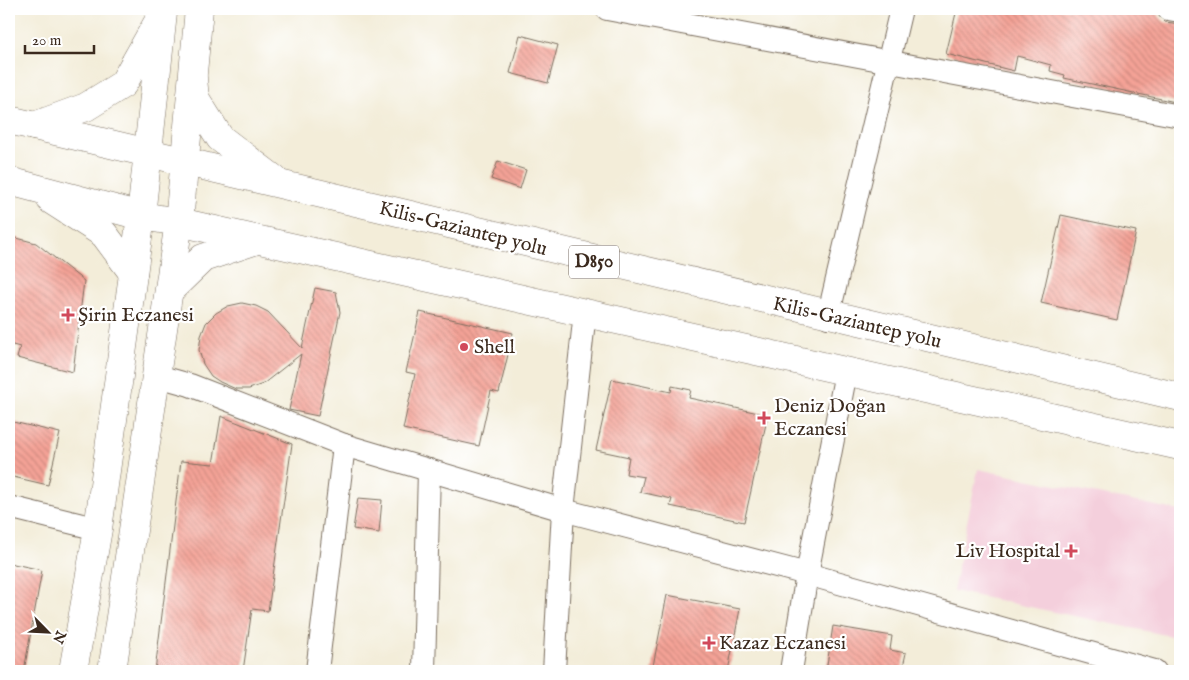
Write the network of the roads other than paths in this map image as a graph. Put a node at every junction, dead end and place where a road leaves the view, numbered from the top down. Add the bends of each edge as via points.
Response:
1 (199, 9) edge
2 (607, 9) edge
3 (901, 9) edge
4 (1168, 9) edge
5 (1180, 11) edge
6 (163, 12) edge
7 (890, 62) junction
8 (193, 79) junction
9 (1180, 116) edge
10 (21, 123) edge
11 (147, 154) junction
12 (185, 163) junction
13 (18, 183) edge
14 (281, 184) junction
15 (141, 216) junction
16 (179, 222) junction
17 (258, 240) junction
18 (133, 273) junction
19 (170, 290) junction
20 (585, 312) junction
21 (828, 317) junction
22 (846, 372) junction
23 (158, 376) junction
24 (1180, 397) edge
25 (344, 445) junction
26 (1180, 446) edge
27 (430, 470) junction
28 (9, 507) edge
29 (562, 510) junction
30 (98, 528) junction
31 (807, 574) junction
32 (73, 671) edge
33 (112, 671) edge
34 (316, 671) edge
35 (424, 671) edge
36 (554, 671) edge
37 (791, 671) edge
38 (1155, 671) edge

1 - 8 main road
2 - 7 street
3 - 7 street
4 - 5 street
6 - 10 main road via 123,84 86,107
6 - 11 main road
7 - 9 street
7 - 21 street
8 - 12 main road
8 - 14 main road via 195,98 220,138
10 - 11 main road, Kilis-Gaziantep yolu / D850
11 - 12 main road, Kilis-Gaziantep yolu / D850
11 - 15 main road
12 - 14 main road, Kilis-Gaziantep yolu / D850
12 - 16 main road
13 - 15 main road, D850
13 - 18 main road via 104,234
14 - 21 main road, Kilis-Gaziantep yolu / D850
15 - 16 main road, D850
15 - 18 main road
16 - 17 main road, D850
16 - 19 main road
17 - 19 main road via 203,258
17 - 20 main road, D850
18 - 30 main road
19 - 23 main road
20 - 22 main road, D850
20 - 29 street
21 - 24 main road, Kilis-Gaziantep yolu / D850
22 - 26 main road, D850
22 - 31 street
23 - 25 street via 190,385
23 - 33 main road
25 - 27 street
25 - 34 street
27 - 29 street
27 - 35 street
28 - 30 street
29 - 31 street
29 - 36 street
30 - 32 main road
31 - 37 street
31 - 38 street

